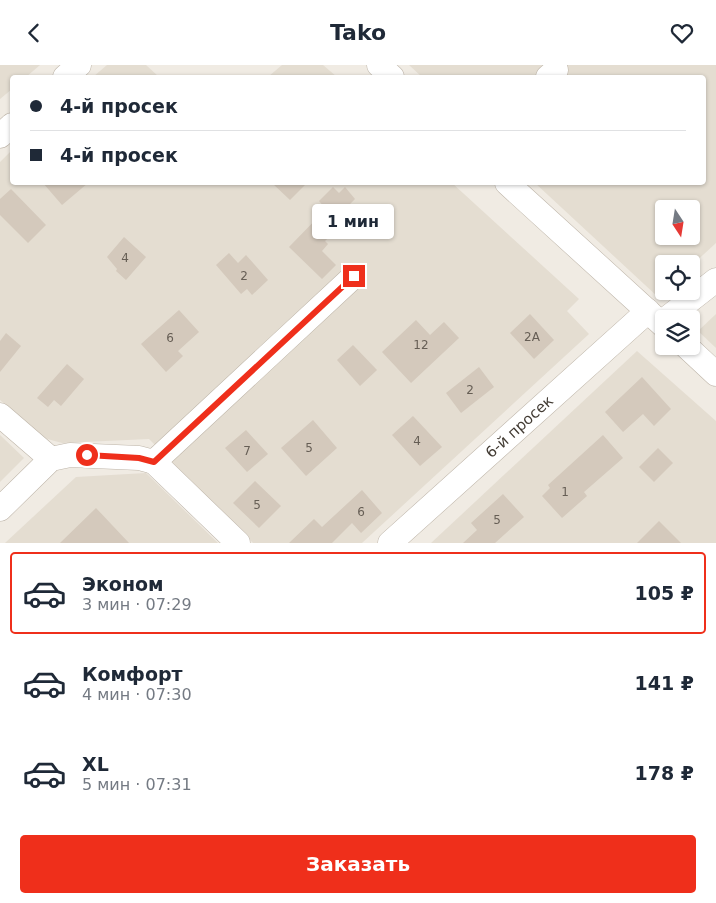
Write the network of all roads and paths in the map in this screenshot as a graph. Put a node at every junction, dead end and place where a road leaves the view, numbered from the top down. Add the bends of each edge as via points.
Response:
1 (79, 65) edge
2 (379, 65) edge
3 (67, 75) edge
4 (390, 75) edge
5 (10, 127) edge
6 (0, 136) edge
7 (509, 185) edge
8 (354, 276) dead end
9 (716, 280) edge
10 (675, 310) edge
11 (655, 315) edge
12 (655, 325) edge
13 (696, 355) edge
14 (716, 374) edge
15 (0, 415) edge
16 (51, 459) junction
17 (154, 462) junction
18 (0, 509) edge
19 (238, 543) edge
20 (390, 543) edge

1 - 3 street
2 - 4 street
5 - 6 street
7 - 11 street
8 - 17 street
9 - 10 street, 6-й просек
12 - 20 street, 6-й просек
13 - 14 street
15 - 16 street
16 - 17 street via 70,455 139,458
16 - 18 street
17 - 19 street

